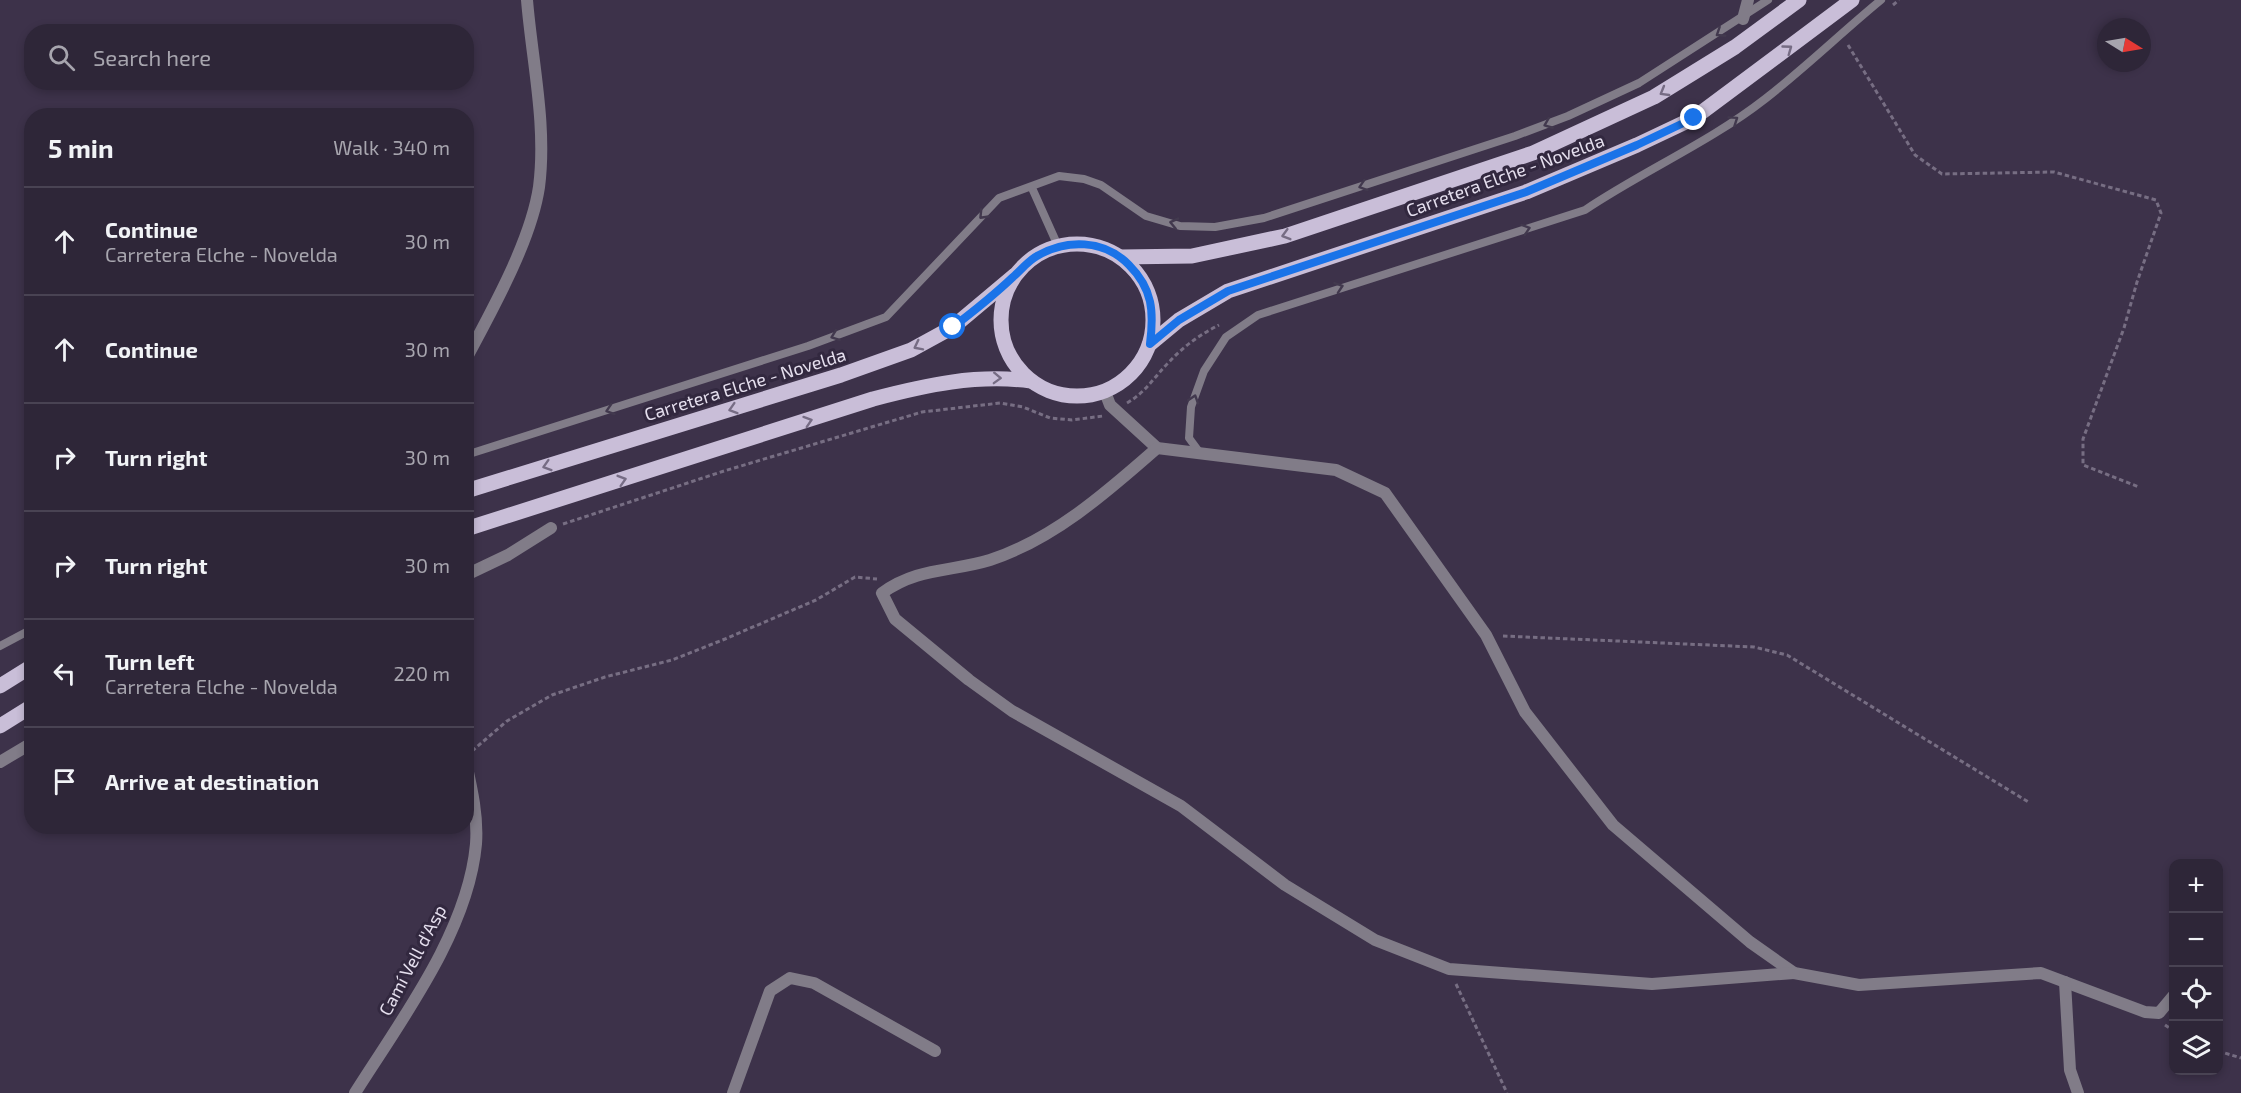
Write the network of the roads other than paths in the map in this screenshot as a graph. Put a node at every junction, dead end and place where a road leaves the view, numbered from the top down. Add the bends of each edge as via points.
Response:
1 (527, 0) edge
2 (1748, 0) edge
3 (1768, 0) edge
4 (1799, 0) edge
5 (1852, 0) edge
6 (1881, 0) edge
7 (1743, 19) junction
8 (1032, 188) junction
9 (1058, 246) junction
10 (1121, 257) junction
11 (1015, 275) junction
12 (474, 344) edge
13 (1150, 344) junction
14 (1031, 381) junction
15 (1105, 392) junction
16 (1157, 448) junction
17 (474, 452) edge
18 (1200, 453) junction
19 (474, 489) edge
20 (474, 526) edge
21 (551, 528) dead end
22 (474, 571) edge
23 (24, 633) edge
24 (0, 646) edge
25 (24, 671) edge
26 (0, 686) edge
27 (24, 711) edge
28 (0, 726) edge
29 (24, 748) edge
30 (0, 762) edge
31 (474, 798) edge
32 (1794, 973) junction
33 (2066, 982) junction
34 (2169, 1001) edge
35 (935, 1051) dead end
36 (355, 1093) edge
37 (733, 1093) edge
38 (2078, 1093) edge

1 - 12 street via 541,130 538,188 525,235
2 - 7 street
3 - 7 lane
4 -> 10 main road, Carretera Elche - Novelda via 1654,97 1533,153 1284,236 1192,256
13 -> 5 main road, Carretera Elche - Novelda via 1179,320 1228,291 1526,192 1694,118
18 -> 6 lane via 1189,438 1191,407 1204,371 1226,337 1258,315 1585,210 1765,99
7 -> 8 lane via 1639,83 1568,116 1264,218 1215,227 1180,226 1146,216 1101,185 1083,179 1059,176
8 - 9 lane
8 -> 17 lane via 999,198 886,316 808,346
9 - 10 main road via 1097,246
9 - 11 main road via 1035,257
10 - 13 main road via 1142,279 1154,315
11 - 14 main road via 1007,290 1001,326 1010,358
11 -> 19 main road, Carretera Elche - Novelda via 953,327 911,350
13 - 15 main road via 1133,373
14 - 15 main road via 1064,396
20 -> 14 main road via 873,399 962,380
15 - 16 street via 1110,405
16 - 18 street
16 - 32 street via 1105,494 1043,536 990,560 900,580 882,593 895,619 1012,711 1181,806 1285,885 1375,940 1449,969 1652,984
18 - 32 street via 1336,471 1385,493 1486,635 1525,712 1613,825 1750,942
21 - 22 street
23 - 24 lane
25 - 26 main road
27 - 28 main road
29 - 30 street
31 - 36 street, Camí Vell d'Asp via 476,844 458,914 428,975
32 - 33 street via 1859,986 2042,973
33 - 34 street via 2145,1012 2159,1013
33 - 38 street via 2070,1070
35 - 37 street via 814,983 790,978 770,991

